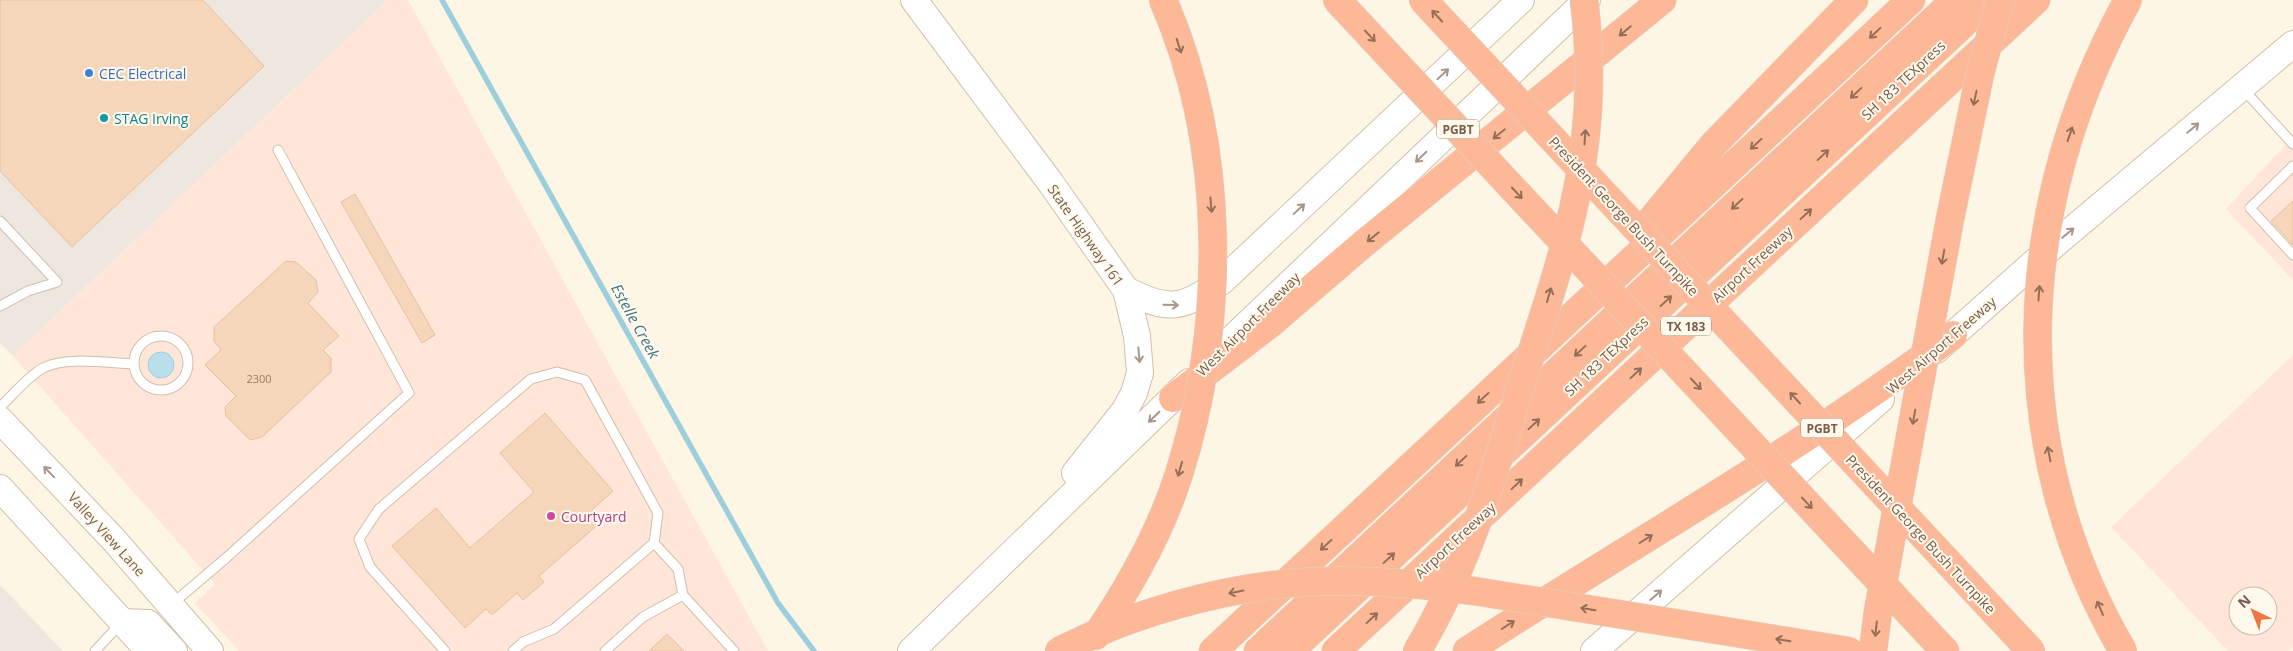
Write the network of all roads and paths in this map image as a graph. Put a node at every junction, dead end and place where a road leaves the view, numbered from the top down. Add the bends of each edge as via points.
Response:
1 (914, 0) edge
2 (1163, 0) edge
3 (1337, 0) edge
4 (1423, 0) edge
5 (1521, 0) edge
6 (1586, 0) edge
7 (1662, 0) edge
8 (1854, 0) edge
9 (1911, 0) edge
10 (1955, 0) edge
11 (1989, 0) edge
12 (2000, 0) edge
13 (2036, 0) edge
14 (2128, 0) edge
15 (2293, 44) edge
16 (2241, 87) junction
17 (2293, 144) edge
18 (278, 150) dead end
19 (2293, 166) edge
20 (0, 221) edge
21 (2293, 255) edge
22 (1126, 290) junction
23 (0, 306) edge
24 (1578, 308) junction
25 (1953, 335) junction
26 (134, 364) junction
27 (1173, 398) junction
28 (0, 407) edge
29 (0, 420) edge
30 (0, 488) edge
31 (654, 543) junction
32 (987, 579) junction
33 (683, 595) junction
34 (171, 605) junction
35 (122, 622) junction
36 (95, 651) edge
37 (148, 651) edge
38 (174, 651) edge
39 (210, 651) edge
40 (445, 651) edge
41 (513, 651) edge
42 (605, 651) edge
43 (734, 651) edge
44 (911, 651) edge
45 (1059, 651) edge
46 (1085, 651) edge
47 (1213, 651) edge
48 (1258, 651) edge
49 (1290, 651) edge
50 (1336, 651) edge
51 (1417, 651) edge
52 (1467, 651) edge
53 (1594, 651) edge
54 (1849, 651) edge
55 (1874, 651) edge
56 (1945, 651) edge
57 (2031, 651) edge
58 (2123, 651) edge

1 - 22 main road, State Highway 161
2 -> 46 highway, bridge via 1184,60 1206,160 1213,256 1210,326 1197,409 1178,476 1146,551 1113,611
3 -> 56 highway, PGBT, bridge
57 -> 4 highway, President George Bush Turnpike / PGBT, bridge
22 -> 5 main road via 1160,304 1178,306 1199,297 1222,281
6 -> 27 main road, West Airport Freeway via 1258,312
51 -> 6 highway, bridge via 1451,590 1469,546 1573,211 1584,149 1588,88
7 -> 27 highway via 1270,324
8 - 24 highway via 1714,144
9 -> 24 highway
10 -> 48 highway, SH 183 TEXpress
49 -> 11 highway, SH 183 TEXpress
12 -> 55 highway, bridge via 1980,74 1950,219 1878,610
50 -> 13 highway, Airport Freeway / TX 183
58 -> 14 highway, bridge via 2105,620 2077,557 2058,498 2040,384 2038,316 2042,249 2067,140 2084,90
15 - 16 main road, West Airport Freeway
16 - 17 lane
25 -> 16 main road, West Airport Freeway
18 - 34 lane via 409,393
19 - 21 lane via 2250,208
20 - 23 lane via 57,282 28,291
22 -> 32 main road, State Highway 161 via 1140,355 1140,373 1134,393 1112,429
24 -> 47 highway
52 -> 25 highway via 1772,460 1907,370
53 -> 25 main road, West Airport Freeway
26 - 26 lane via 141,346 158,337 176,341 187,354 188,364 176,386 159,390 142,382
26 - 28 lane via 50,364
27 -> 32 main road, West Airport Freeway
34 -> 29 main road, Valley View Lane
30 - 35 main road
31 - 33 lane via 678,568
31 - 40 lane via 658,513 585,380 557,372 531,379 379,509 359,539 370,566
31 - 41 lane via 554,629 523,642
32 - 44 main road, West Airport Freeway
33 - 42 lane via 643,617
33 - 43 lane
34 - 39 main road, Valley View Lane
35 - 36 lane
35 - 37 main road
35 - 38 main road via 148,623
54 -> 45 highway, bridge via 1474,591 1412,583 1344,580 1289,583 1181,604 1120,623

